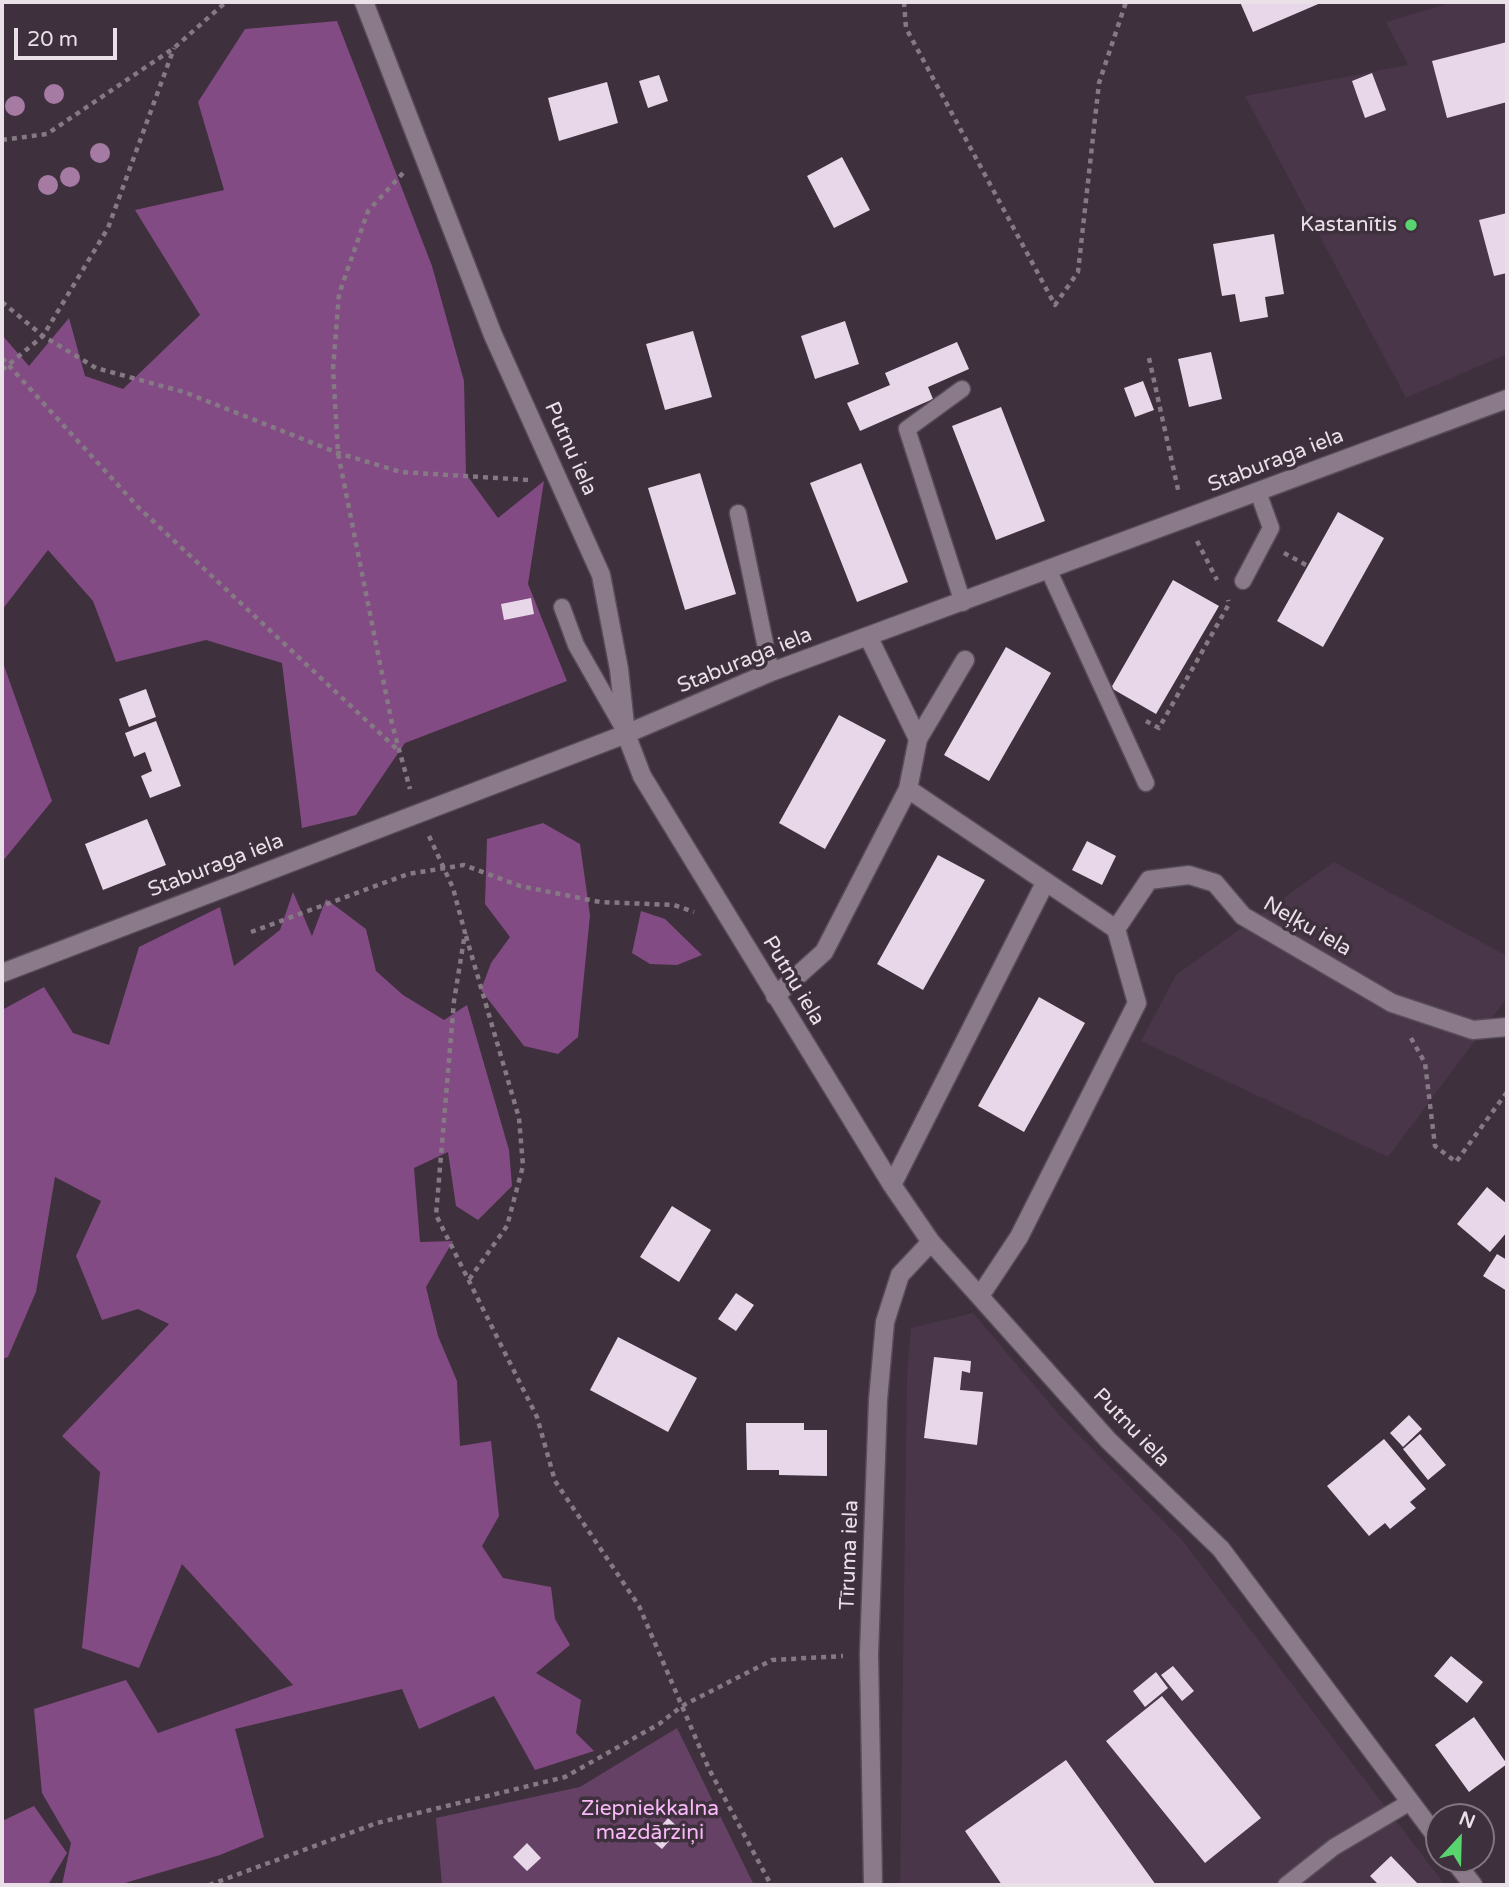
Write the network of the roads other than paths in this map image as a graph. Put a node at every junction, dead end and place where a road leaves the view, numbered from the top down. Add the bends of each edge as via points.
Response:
1 (364, 2) edge
2 (962, 389) dead end
3 (1507, 399) edge
4 (1258, 492) junction
5 (738, 513) dead end
6 (1049, 570) junction
7 (1243, 581) dead end
8 (963, 603) junction
9 (562, 607) dead end
10 (869, 638) junction
11 (965, 660) dead end
12 (771, 672) junction
13 (626, 734) junction
14 (918, 739) junction
15 (1146, 783) dead end
16 (908, 789) junction
17 (1045, 883) junction
18 (1116, 929) junction
19 (2, 973) edge
20 (775, 996) junction
21 (1507, 1027) edge
22 (892, 1185) junction
23 (931, 1241) junction
24 (980, 1296) junction
25 (1410, 1802) junction
26 (1425, 1822) edge
27 (873, 1885) edge
28 (1286, 1885) edge

1 - 13 street, Putnu iela via 493,335 601,575
2 - 8 lane via 907,429
3 - 4 street, Staburaga iela
4 - 6 street, Staburaga iela
4 - 7 lane via 1271,528
5 - 12 lane
6 - 8 street, Staburaga iela
6 - 15 lane
8 - 10 street, Staburaga iela
9 - 13 lane via 576,645
10 - 12 street, Staburaga iela
10 - 14 street
11 - 14 street
12 - 13 street, Staburaga iela
13 - 19 street, Staburaga iela
13 - 20 street, Putnu iela via 642,776
14 - 16 street
16 - 17 street
16 - 20 street via 824,952
17 - 18 street
17 - 22 street
18 - 21 street, Neļķu iela via 1149,880 1189,875 1215,883 1243,916 1392,1003 1473,1030
18 - 24 street via 1136,1003 1018,1237
20 - 22 street, Putnu iela
22 - 23 street, Putnu iela
23 - 24 street, Putnu iela
23 - 27 street, Tīruma iela via 900,1275 885,1322 869,1654
24 - 25 street, Putnu iela via 1108,1440 1221,1549
25 - 26 street, Putnu iela
25 - 28 lane via 1334,1847

